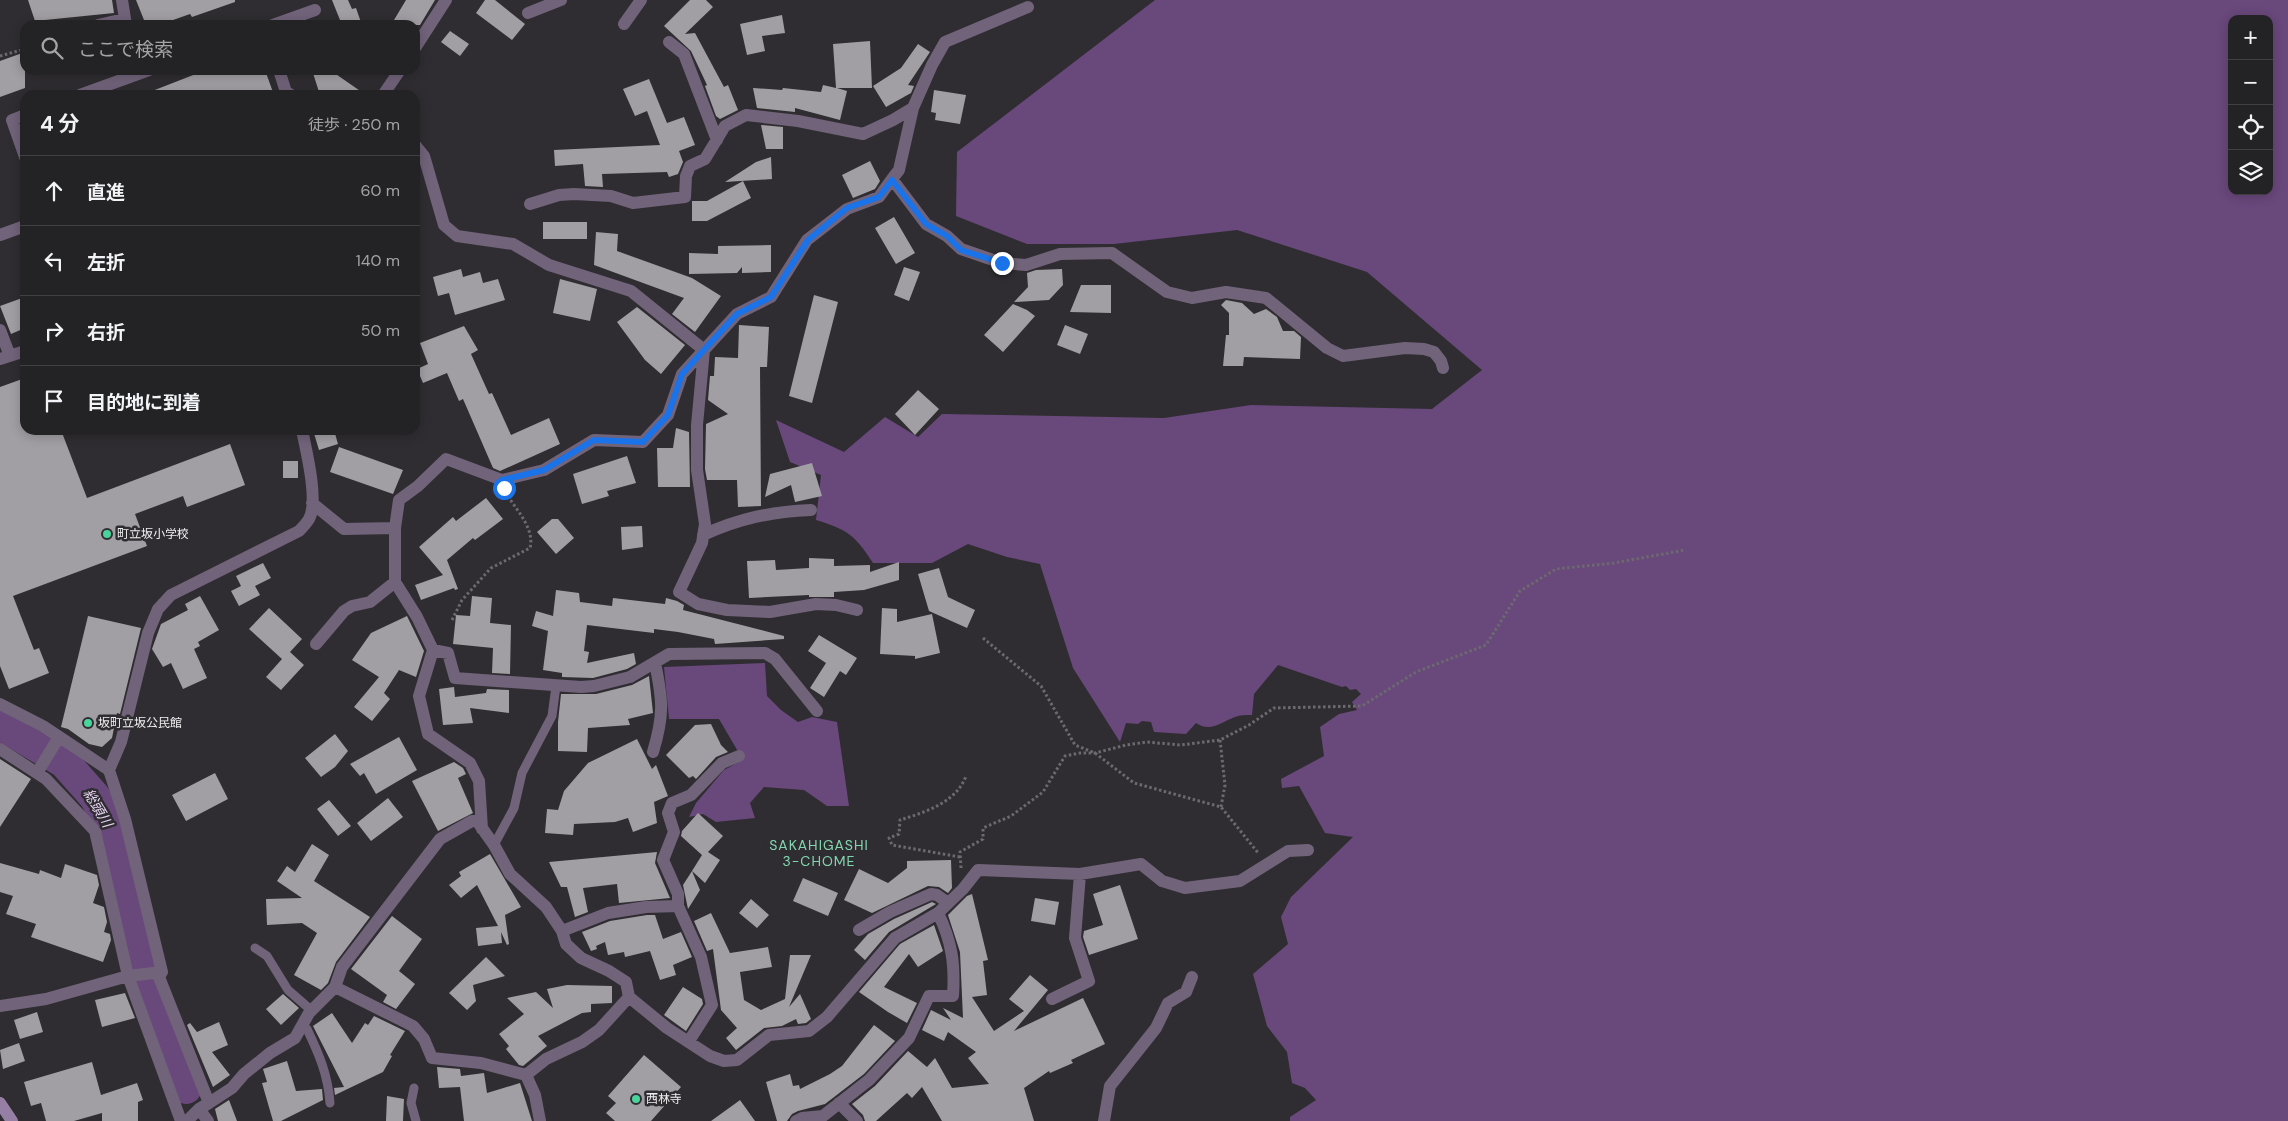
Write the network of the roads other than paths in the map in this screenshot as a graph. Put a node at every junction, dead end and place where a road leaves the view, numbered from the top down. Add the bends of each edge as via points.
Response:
1 (122, 0) edge
2 (446, 0) edge
3 (561, 0) edge
4 (641, 0) edge
5 (1028, 7) dead end
6 (315, 10) dead end
7 (528, 13) dead end
8 (125, 20) edge
9 (287, 20) edge
10 (624, 24) dead end
11 (420, 40) edge
12 (669, 42) dead end
13 (134, 75) edge
14 (281, 75) edge
15 (397, 75) edge
16 (94, 90) edge
17 (286, 90) edge
18 (386, 90) edge
19 (913, 108) junction
20 (20, 117) edge
21 (716, 140) junction
22 (20, 142) edge
23 (420, 151) edge
24 (892, 180) junction
25 (530, 204) dead end
26 (20, 228) edge
27 (0, 235) edge
28 (0, 330) edge
29 (704, 350) junction
30 (20, 352) edge
31 (5, 357) edge
32 (1443, 368) dead end
33 (303, 435) edge
34 (312, 503) junction
35 (811, 510) dead end
36 (395, 528) junction
37 (703, 535) junction
38 (395, 582) junction
39 (857, 610) dead end
40 (316, 644) dead end
41 (433, 650) junction
42 (655, 663) junction
43 (556, 686) junction
44 (0, 704) edge
45 (816, 711) dead end
46 (59, 737) junction
47 (0, 749) edge
48 (653, 752) dead end
49 (739, 756) dead end
50 (109, 770) junction
51 (37, 773) junction
52 (482, 829) junction
53 (494, 845) junction
54 (1308, 850) dead end
55 (1080, 874) junction
56 (948, 903) junction
57 (678, 906) junction
58 (938, 913) junction
59 (859, 930) dead end
60 (562, 931) junction
61 (255, 948) dead end
62 (162, 972) junction
63 (128, 976) junction
64 (1192, 977) dead end
65 (336, 986) junction
66 (629, 996) junction
67 (1052, 999) dead end
68 (0, 1006) edge
69 (311, 1010) junction
70 (302, 1026) junction
71 (689, 1041) junction
72 (526, 1075) junction
73 (414, 1088) dead end
74 (330, 1103) dead end
75 (839, 1103) junction
76 (0, 1104) edge
77 (204, 1106) junction
78 (12, 1121) edge
79 (181, 1121) edge
80 (187, 1121) edge
81 (208, 1121) edge
82 (416, 1121) edge
83 (540, 1121) edge
84 (796, 1121) edge
85 (857, 1121) edge
86 (1104, 1121) edge

1 - 8 street
2 - 11 street
3 - 7 street
4 - 10 street
5 - 19 street via 945,42
6 - 9 street
12 - 21 street via 684,54
13 - 16 street
14 - 17 street
15 - 18 street
19 - 21 street via 863,134 746,115 725,126
19 - 24 street via 899,170
20 - 22 street via 12,120
21 - 25 street via 705,159 690,166 685,197 633,203 611,196 574,194 558,195
23 - 29 street via 444,225 457,236 513,244 549,266 631,291
24 - 29 street via 879,197 847,208 808,240 771,297 737,314
24 - 32 street via 926,224 947,236 961,250 1002,263 1026,265 1060,254 1112,253 1167,292 1192,298 1226,292 1266,298 1328,348 1343,356 1405,348 1424,349 1434,352
26 - 27 street
28 - 31 street
29 - 36 street via 682,374 668,415 643,442 594,440 544,470 502,480 446,459 398,500
29 - 37 street via 697,425 697,470 705,524
30 - 31 street
33 - 34 street
34 - 36 street via 344,529
34 - 50 street via 310,518 298,531 172,595 158,609 148,633 121,742
35 - 37 street via 768,513 732,522
36 - 38 street
37 - 39 street via 679,592 698,604 727,610 770,612 816,604
38 - 40 street via 370,602 344,611
38 - 41 street
41 - 43 street via 448,653 455,678
41 - 52 street via 419,696 428,734 470,763 479,781
42 - 43 street via 630,677 594,686
42 - 45 street via 669,654 765,653 775,660
42 - 48 street via 662,694 662,724
43 - 53 lane via 552,716 522,773 514,808
44 - 46 street
46 - 50 street
46 - 51 street
47 - 51 street
49 - 57 street via 722,763 691,795 672,803 668,813 674,832 663,860 678,894
50 - 62 street via 126,819
51 - 63 street via 95,832
52 - 53 street
52 - 65 street via 477,821 472,822 440,839 342,967
53 - 60 street via 510,874 546,907
54 - 55 street via 1288,850 1240,882 1185,888 1162,881 1141,864
55 - 56 street via 978,870
55 - 67 street via 1074,938 1089,981
56 - 58 street
56 - 59 street via 931,894
57 - 60 street via 608,913
57 - 71 street via 701,958 712,1005
58 - 71 street via 895,938 827,1017 809,1031 769,1035 737,1060 724,1061 710,1056
58 - 75 street via 947,931 954,963 953,996 929,996 909,1038 869,1080
60 - 66 street via 566,944 581,958 626,982
61 - 69 lane via 267,956 288,990
62 - 63 street
62 - 77 street via 159,977
63 - 68 street via 46,999
63 - 79 street
64 - 86 street via 1186,992 1168,1004 1156,1028 1110,1086
65 - 69 street
65 - 72 street via 413,1026 424,1039 432,1058 481,1063
66 - 71 street via 667,1028
66 - 72 street via 600,1030 546,1059
69 - 70 street
70 - 74 lane via 307,1029 324,1065
70 - 77 street via 295,1038 270,1052 232,1088
72 - 83 street via 535,1095
73 - 82 lane via 411,1103
75 - 84 street via 823,1116
75 - 85 street
76 - 78 main road
77 - 80 street
77 - 81 street

